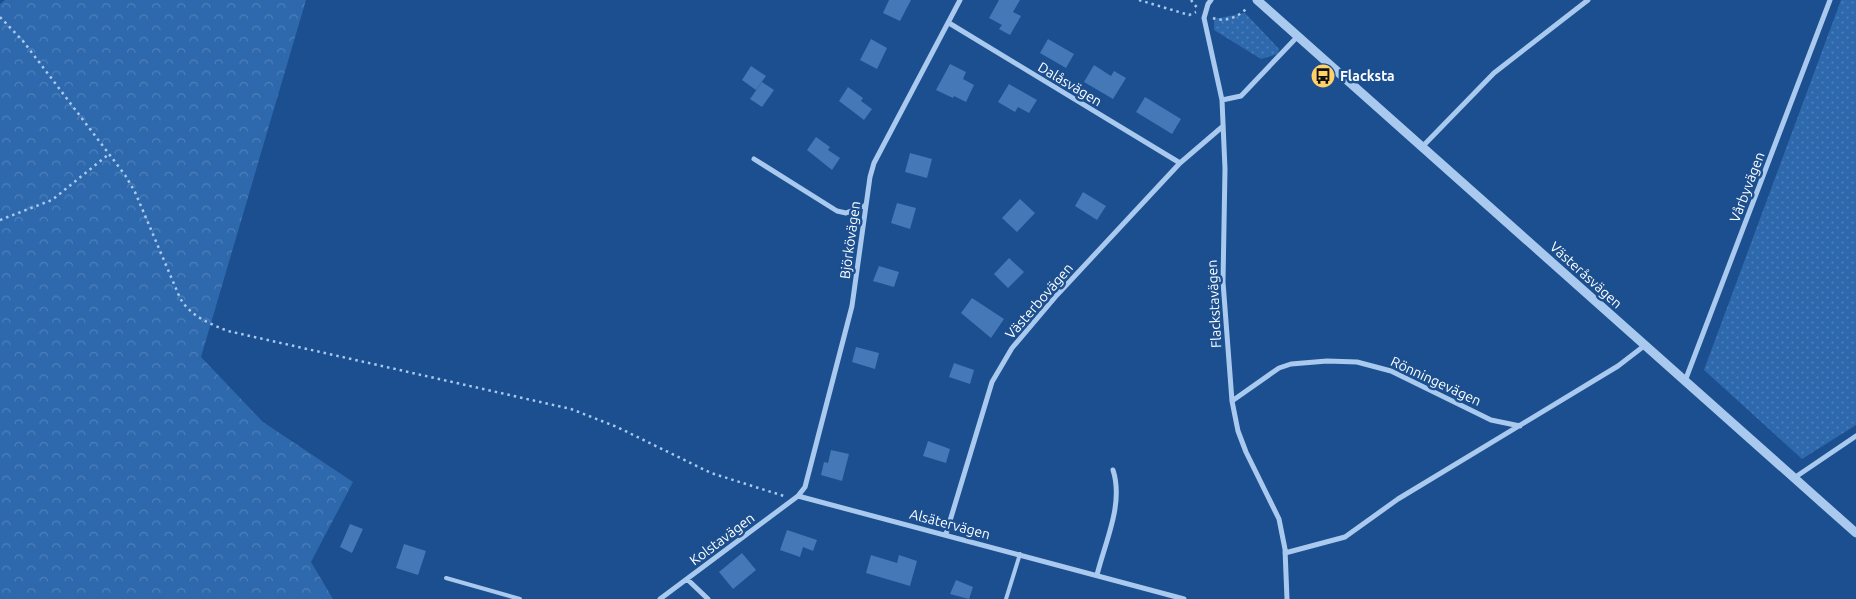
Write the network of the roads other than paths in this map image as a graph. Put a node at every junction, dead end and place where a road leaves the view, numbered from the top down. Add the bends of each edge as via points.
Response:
1 (960, 0) edge
2 (1211, 0) edge
3 (1257, 0) edge
4 (1588, 0) edge
5 (1830, 0) edge
6 (949, 23) junction
7 (1298, 36) junction
8 (1222, 100) junction
9 (1222, 127) junction
10 (1422, 147) junction
11 (754, 158) dead end
12 (1180, 163) junction
13 (866, 205) junction
14 (1644, 346) junction
15 (1685, 381) junction
16 (1232, 401) junction
17 (1520, 426) junction
18 (1856, 436) edge
19 (1113, 470) dead end
20 (1794, 478) junction
21 (798, 496) junction
22 (1856, 533) edge
23 (946, 534) junction
24 (1285, 553) junction
25 (1020, 554) junction
26 (1096, 574) junction
27 (446, 578) dead end
28 (687, 579) junction
29 (520, 599) edge
30 (660, 599) edge
31 (708, 599) edge
32 (1006, 599) edge
33 (1184, 599) edge
34 (1287, 599) edge

1 - 6 street, Björkövägen
2 - 8 street, Flackstavägen via 1205,14
3 - 7 street, Västeråsvägen
4 - 10 street via 1494,74
5 - 15 street, Vårbyvägen
6 - 12 street, Dalåsvägen
6 - 13 street, Björkövägen via 874,163
7 - 8 street via 1241,96
7 - 10 street, Västeråsvägen
8 - 9 street, Flackstavägen
9 - 12 street, Västerbovägen
9 - 16 street, Flackstavägen via 1225,169 1223,282
10 - 14 street, Västeråsvägen
11 - 13 street via 837,211 846,213
12 - 23 street, Västerbovägen via 1012,348 992,382
13 - 21 street, Björkövägen via 852,306 805,487
14 - 15 street, Västeråsvägen
14 - 17 street via 1618,366
15 - 20 street, Västeråsvägen
16 - 17 street, Rönningevägen via 1285,366 1327,361 1357,362 1391,371 1491,420
16 - 24 street, Flackstavägen via 1246,452 1279,519
17 - 24 street via 1398,500 1345,537
18 - 20 street
19 - 26 street via 1117,501
20 - 22 street, Västeråsvägen
21 - 23 street, Alsätervägen
21 - 28 street, Kolstavägen
23 - 25 street, Alsätervägen
24 - 34 street, Flackstavägen
25 - 26 street, Alsätervägen
25 - 32 lane
26 - 33 street, Alsätervägen
27 - 29 lane
28 - 30 street, Kolstavägen
28 - 31 street

